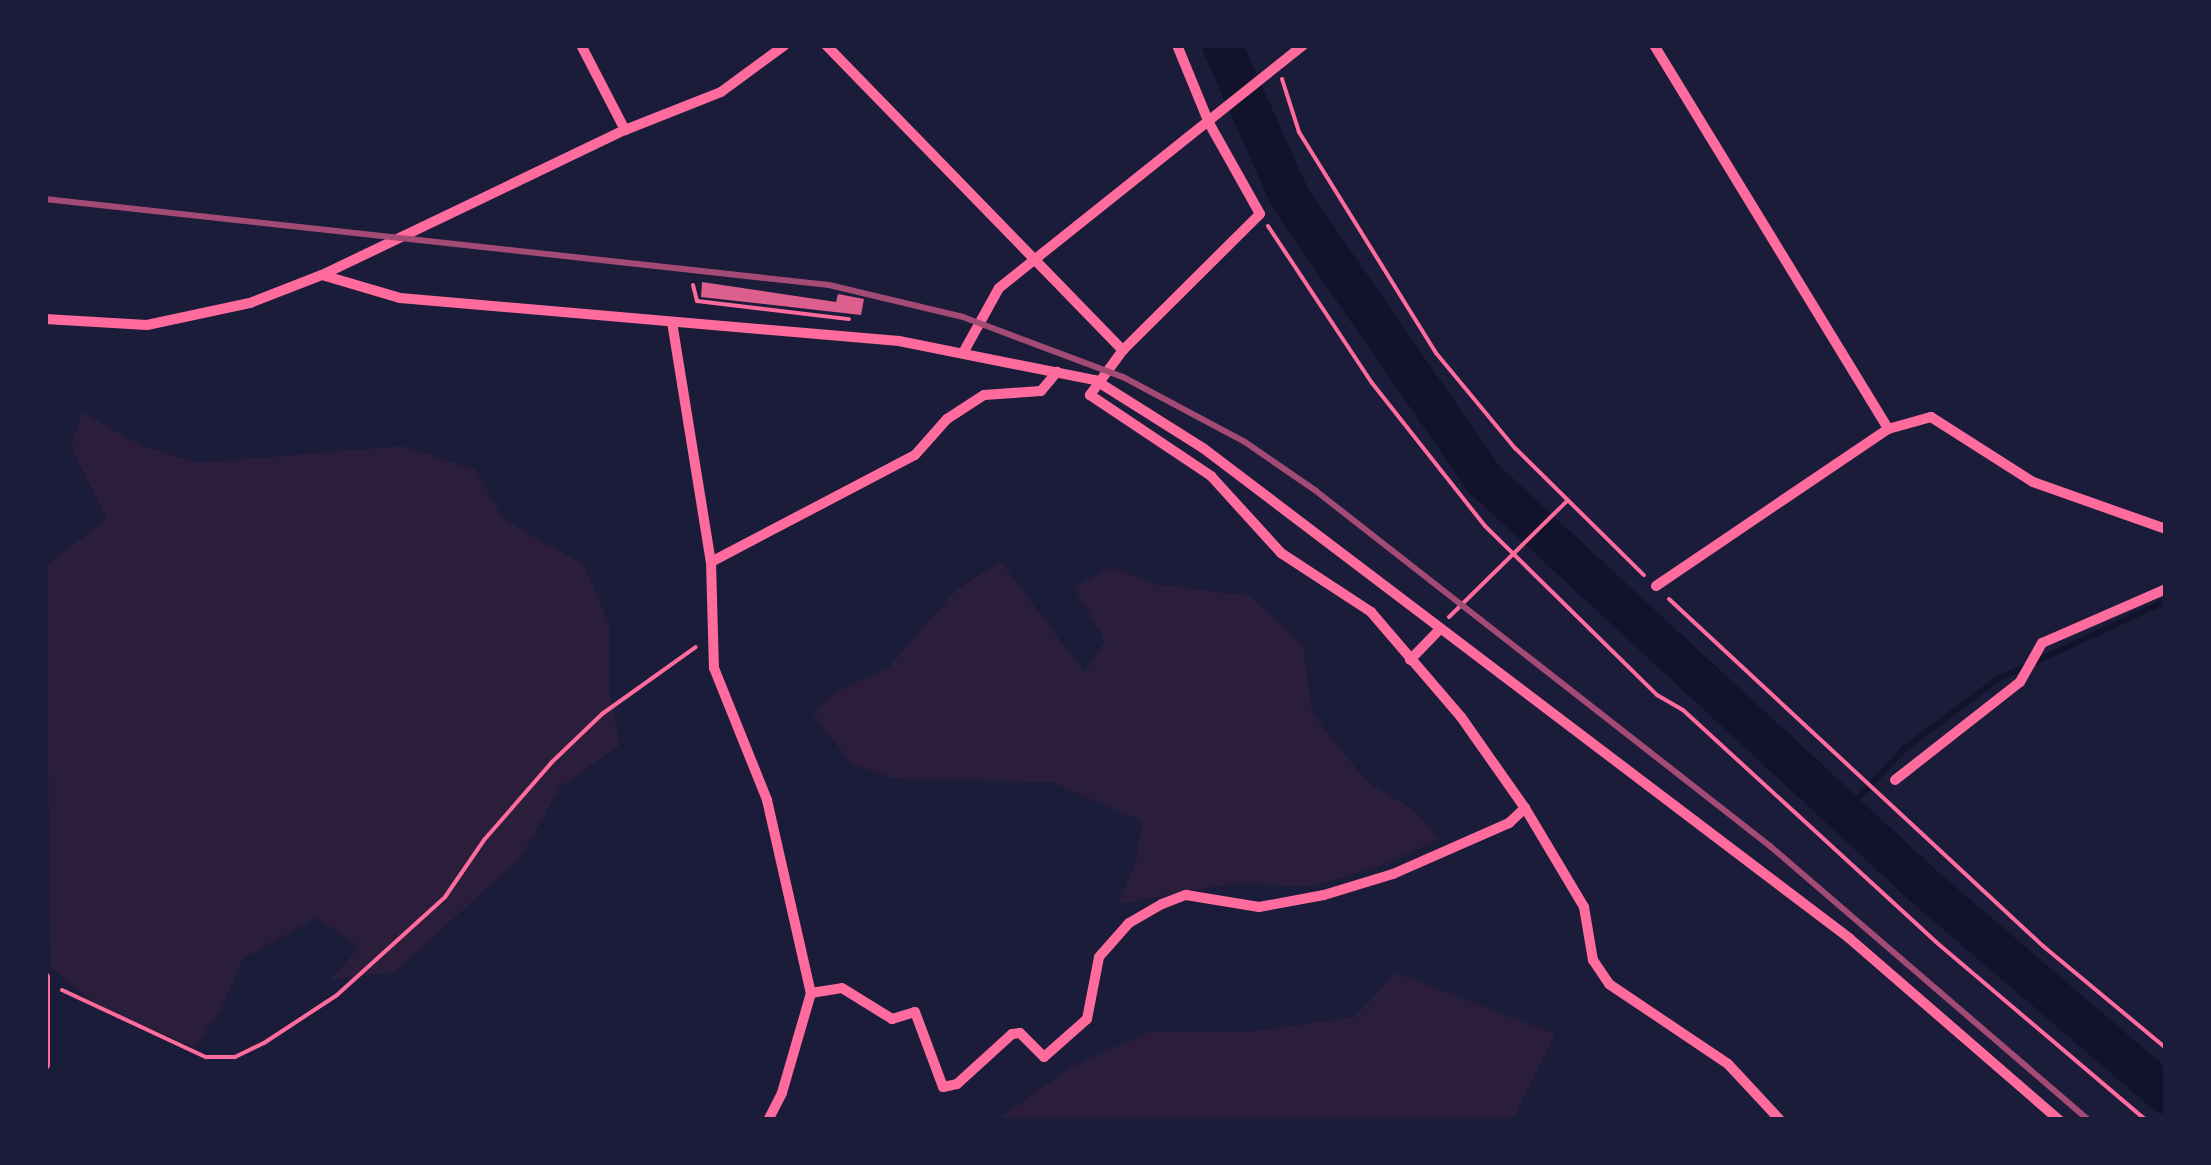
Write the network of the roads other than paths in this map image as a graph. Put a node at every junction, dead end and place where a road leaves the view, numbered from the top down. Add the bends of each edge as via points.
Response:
1 (581, 45) edge
2 (785, 45) edge
3 (826, 45) edge
4 (1177, 45) edge
5 (1304, 45) edge
6 (1654, 45) edge
7 (1213, 121) junction
8 (625, 130) junction
9 (1038, 257) junction
10 (322, 275) junction
11 (45, 318) edge
12 (672, 322) junction
13 (1123, 350) junction
14 (963, 353) junction
15 (1058, 372) junction
16 (1096, 380) junction
17 (1888, 429) junction
18 (2166, 530) edge
19 (711, 562) junction
20 (1656, 586) road end
21 (2166, 589) edge
22 (1440, 629) junction
23 (1410, 660) junction
24 (1895, 780) dead end
25 (1525, 808) junction
26 (45, 978) edge
27 (811, 993) junction
28 (45, 1066) edge
29 (768, 1120) edge
30 (1780, 1120) edge
31 (2059, 1120) edge

1 - 8 street
2 - 8 street via 722,92
3 - 9 street
4 - 7 street
5 - 7 street
6 - 17 street
7 - 9 street
7 - 13 street via 1260,214
8 - 10 street
9 - 13 street
9 - 14 street via 988,301
10 - 11 street via 250,303 147,325
10 - 12 street via 400,298
12 - 14 street
12 - 19 street
13 - 16 street
14 - 15 street
15 - 16 street
15 - 19 street via 1041,391 984,396 947,419 914,454
16 - 22 street via 1202,448
16 - 23 street via 1090,396 1211,476 1281,552 1350,594
17 - 18 street via 1930,417 2034,482
17 - 20 street
19 - 27 street via 712,636 726,704 767,800
21 - 24 street via 2042,642 2020,682
22 - 23 street
22 - 31 street via 1849,938
23 - 25 street via 1461,717
25 - 27 street via 1509,823 1324,896 1259,907 1186,895 1162,904 1129,923 1099,956 1087,1019 1044,1057 1020,1033 1012,1034 957,1084 943,1087 915,1012 892,1019 842,988
25 - 30 street via 1584,907 1592,960 1609,984 1728,1064
26 - 28 street
27 - 29 street

